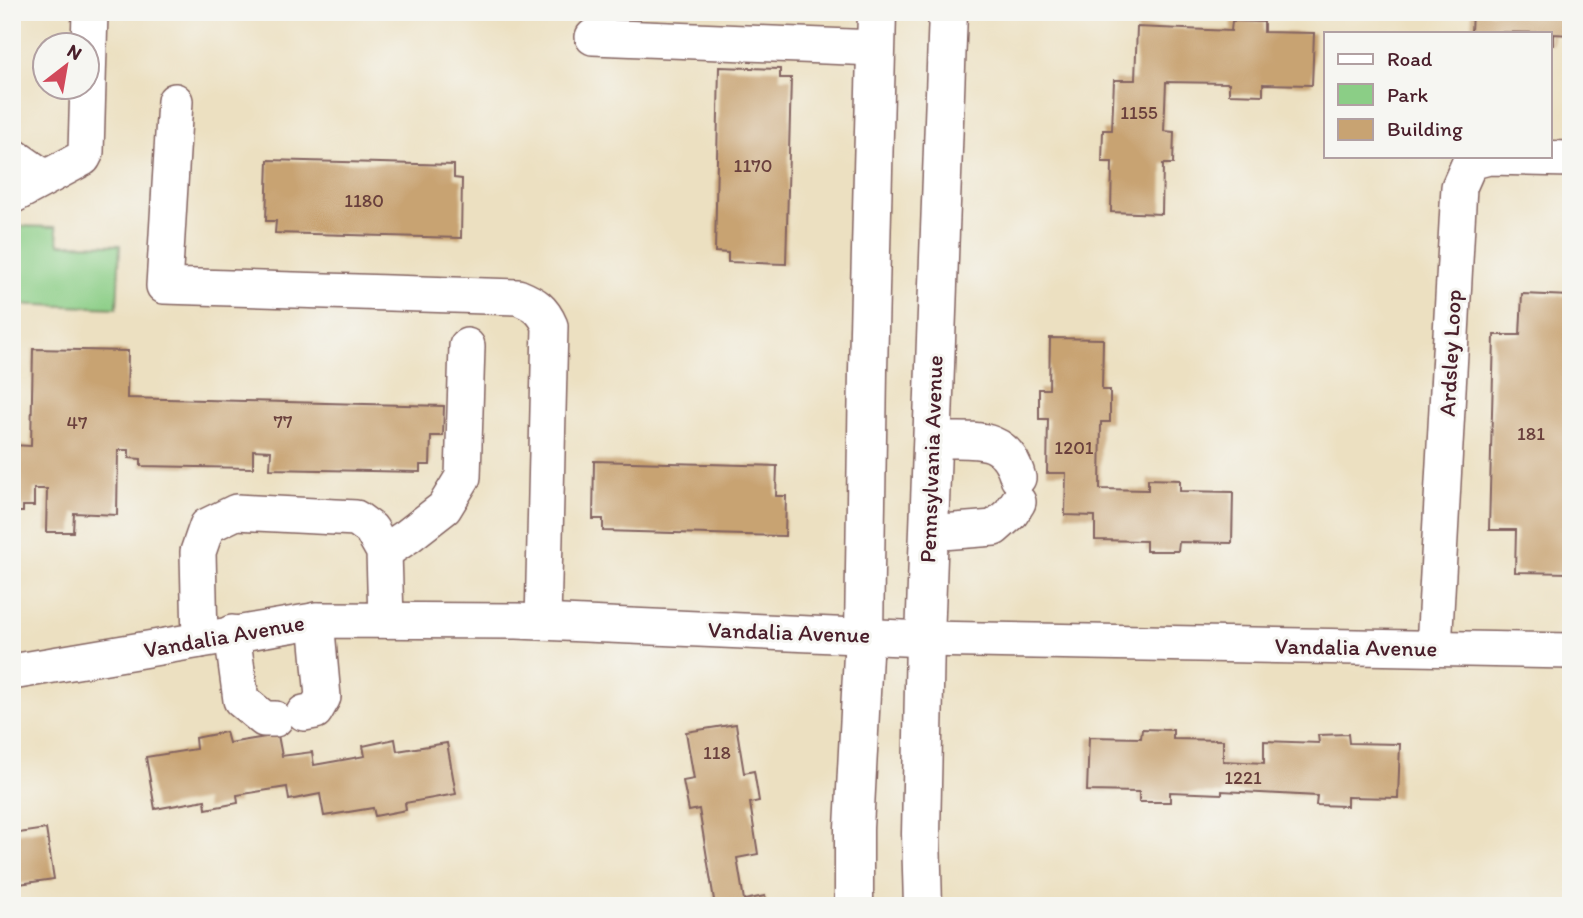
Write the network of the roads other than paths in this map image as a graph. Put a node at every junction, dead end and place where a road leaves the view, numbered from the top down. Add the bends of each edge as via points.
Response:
1 (90, 12) edge
2 (948, 12) edge
3 (876, 30) edge
4 (593, 37) dead end
5 (175, 101) dead end
6 (12, 155) edge
7 (1485, 158) edge
8 (1530, 158) edge
9 (1571, 159) edge
10 (45, 178) junction
11 (12, 196) edge
12 (467, 346) dead end
13 (932, 440) junction
14 (929, 533) junction
15 (384, 552) junction
16 (316, 620) junction
17 (386, 620) junction
18 (543, 622) junction
19 (864, 635) junction
20 (216, 636) junction
21 (925, 639) junction
22 (1434, 648) junction
23 (1571, 651) edge
24 (12, 672) edge
25 (854, 906) edge
26 (923, 906) edge

1 - 10 street via 86,152
2 - 13 main road, Pennsylvania Avenue
3 - 4 street
3 - 19 main road
5 - 18 street via 164,286 518,297 545,312 550,326
6 - 10 street
7 - 22 street, Ardsley Loop via 1470,162 1459,187
8 - 9 street, Ardsley Loop
10 - 11 street
12 - 15 street via 463,477 444,508
13 - 14 main road, Pennsylvania Avenue
13 - 14 street via 977,441 1001,447 1013,460 1018,490 1011,513 994,528
14 - 21 main road, Pennsylvania Avenue
15 - 17 street
15 - 20 street via 371,529 356,518 236,512 207,526 198,552
16 - 17 street, Vandalia Avenue
16 - 20 street, Vandalia Avenue
16 - 20 street via 323,697 315,711 290,716 264,719 241,699
17 - 18 street, Vandalia Avenue
18 - 19 street, Vandalia Avenue
19 - 21 street, Vandalia Avenue
19 - 25 main road
20 - 24 street, Vandalia Avenue
21 - 22 street, Vandalia Avenue
21 - 26 main road, Pennsylvania Avenue
22 - 23 street, Vandalia Avenue

